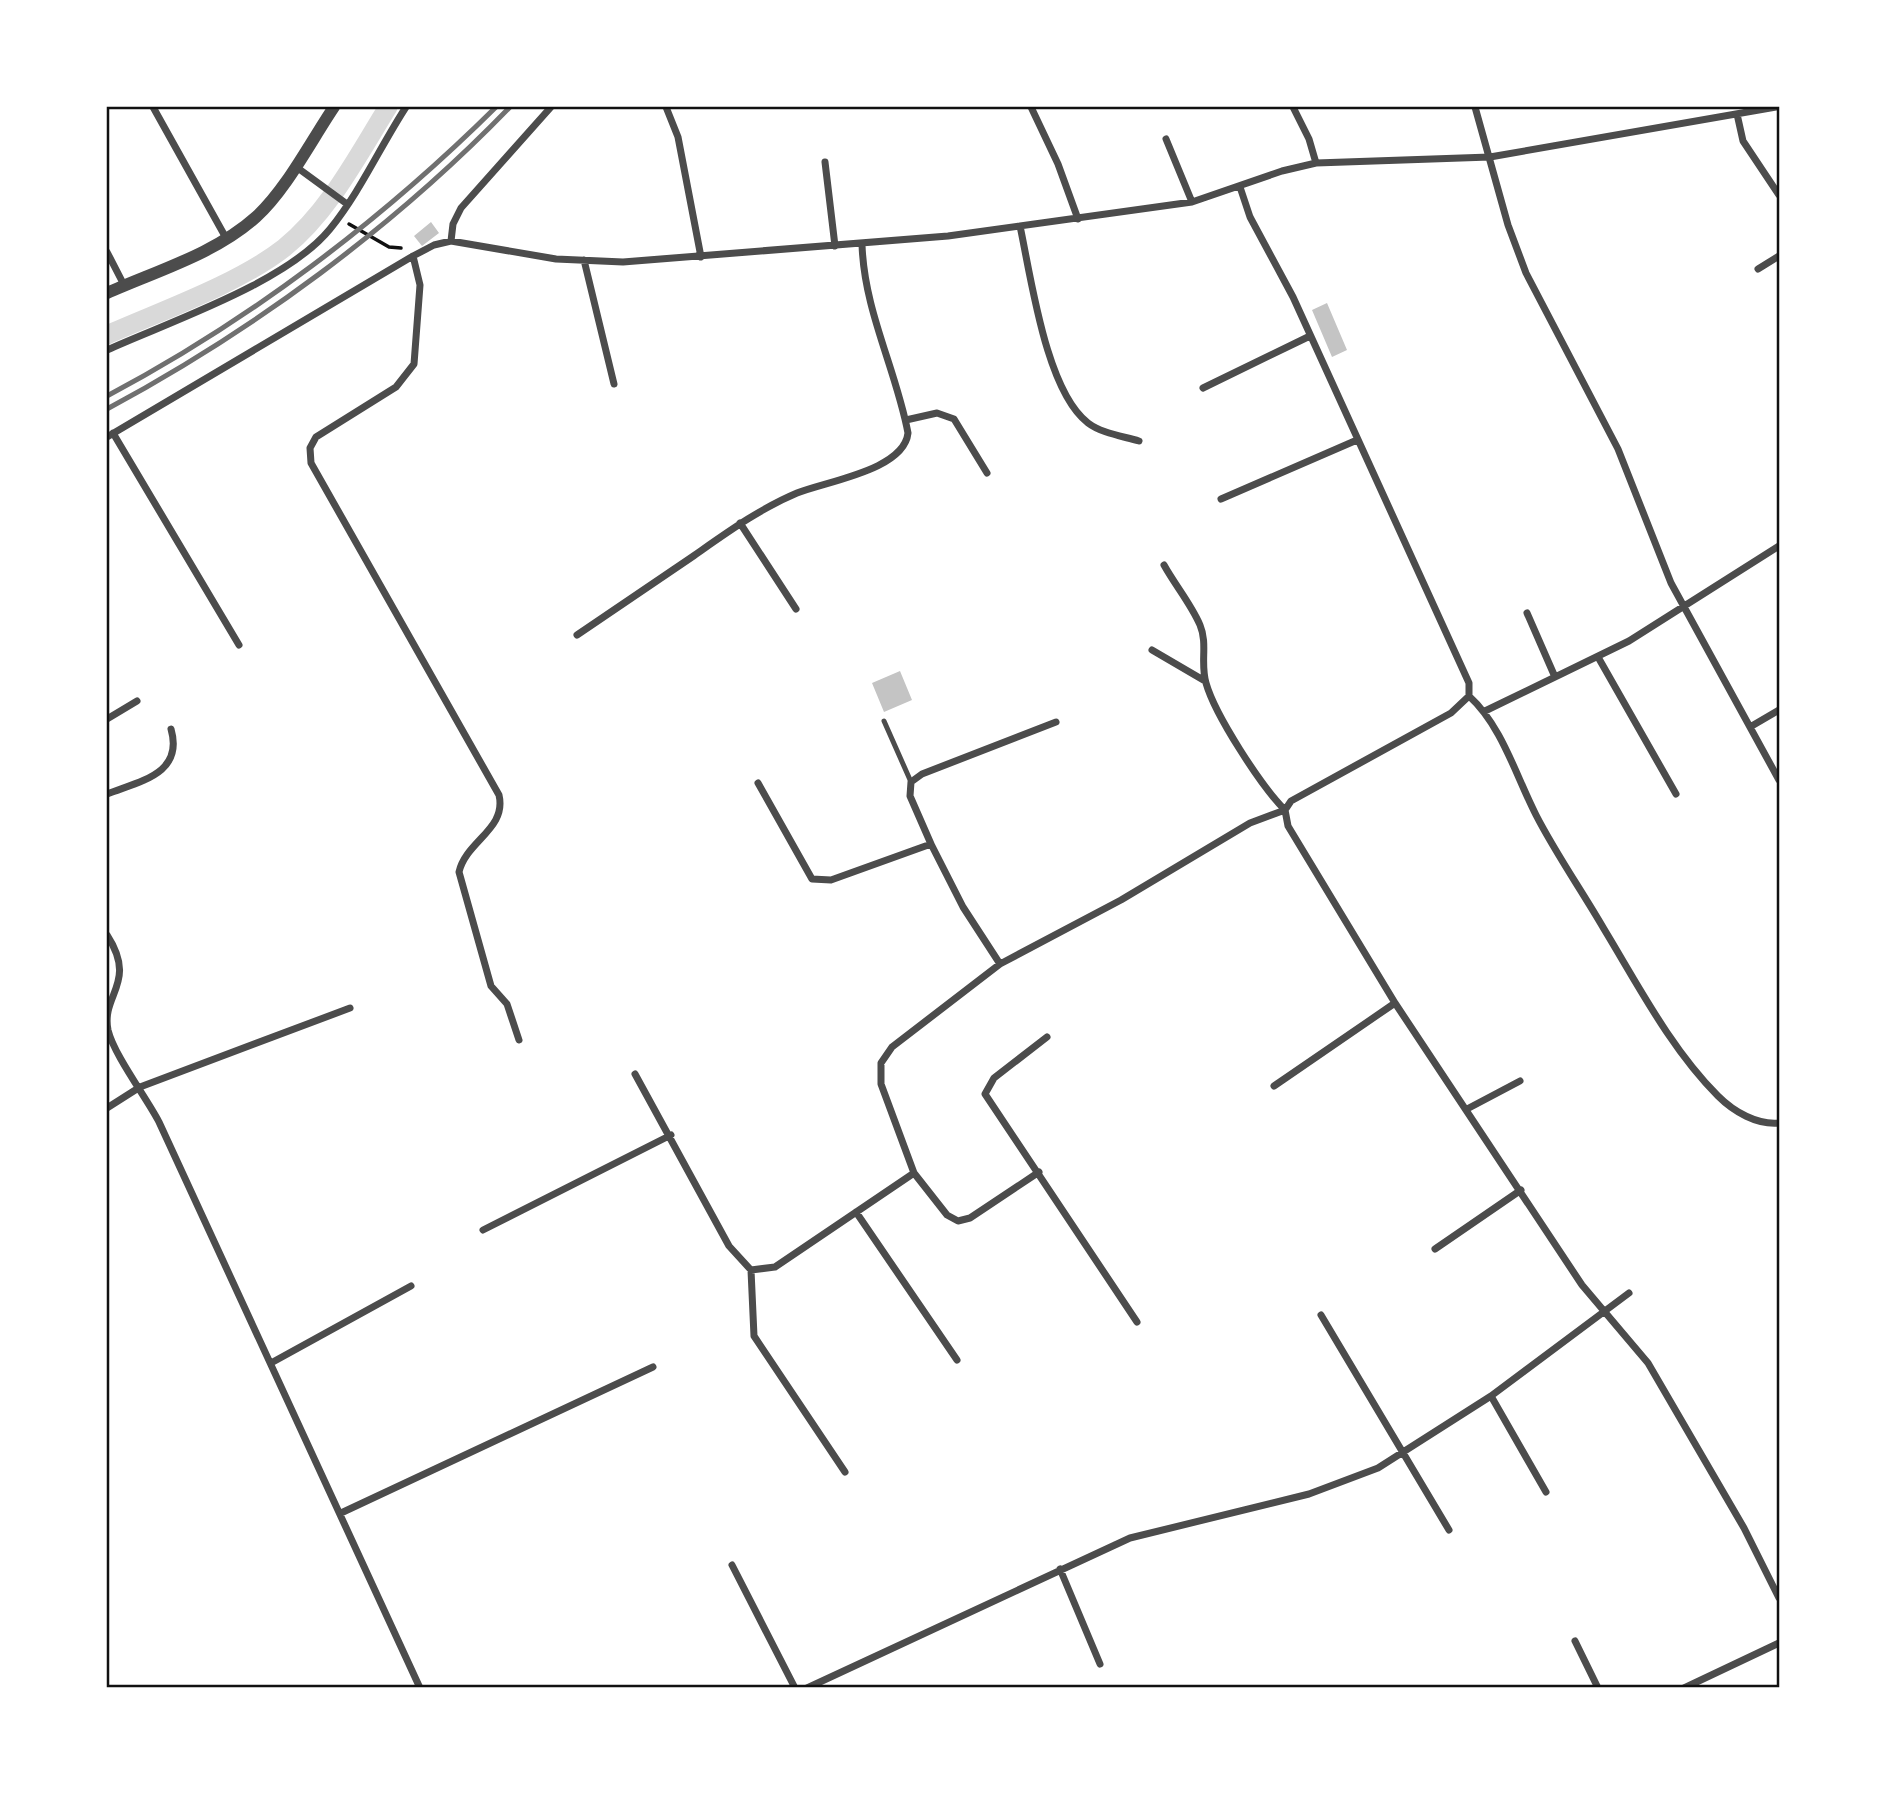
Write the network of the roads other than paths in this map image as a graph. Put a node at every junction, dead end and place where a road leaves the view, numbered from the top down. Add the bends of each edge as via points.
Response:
1 (153, 107) edge
2 (334, 107) edge
3 (406, 107) edge
4 (551, 107) edge
5 (666, 107) edge
6 (1031, 107) edge
7 (1293, 107) edge
8 (1475, 107) edge
9 (1776, 107) edge
10 (1737, 114) junction
11 (1166, 139) dead end
12 (1490, 157) junction
13 (825, 162) dead end
14 (1316, 163) junction
15 (294, 166) junction
16 (1241, 187) junction
17 (1779, 195) edge
18 (1192, 202) junction
19 (347, 204) junction
20 (1078, 219) junction
21 (1020, 226) junction
22 (226, 238) junction
23 (451, 241) junction
24 (862, 244) junction
25 (835, 246) junction
26 (107, 252) edge
27 (413, 256) junction
28 (1779, 256) edge
29 (701, 257) junction
30 (584, 260) junction
31 (1758, 270) dead end
32 (124, 285) junction
33 (107, 293) edge
34 (1310, 336) junction
35 (107, 350) edge
36 (614, 384) dead end
37 (1203, 388) dead end
38 (906, 420) junction
39 (110, 435) edge
40 (1357, 440) junction
41 (1139, 441) dead end
42 (986, 473) dead end
43 (1221, 499) dead end
44 (740, 523) junction
45 (1779, 546) edge
46 (1164, 565) dead end
47 (796, 608) dead end
48 (1684, 608) junction
49 (1527, 613) dead end
50 (578, 635) dead end
51 (239, 645) dead end
52 (1152, 650) dead end
53 (1598, 657) junction
54 (1555, 677) junction
55 (1205, 681) junction
56 (1469, 696) junction
57 (137, 701) dead end
58 (1485, 710) junction
59 (1779, 710) edge
60 (107, 719) edge
61 (884, 721) dead end
62 (1056, 722) dead end
63 (1751, 727) junction
64 (171, 729) dead end
65 (1779, 780) edge
66 (911, 782) junction
67 (758, 783) dead end
68 (107, 793) edge
69 (1676, 794) dead end
70 (1284, 810) junction
71 (931, 844) junction
72 (107, 935) edge
73 (1000, 964) junction
74 (1395, 1003) junction
75 (350, 1009) dead end
76 (1047, 1037) dead end
77 (519, 1041) dead end
78 (635, 1074) dead end
79 (1520, 1082) dead end
80 (1274, 1086) dead end
81 (140, 1087) junction
82 (107, 1108) edge
83 (1467, 1109) junction
84 (1779, 1123) edge
85 (671, 1135) junction
86 (1040, 1172) junction
87 (914, 1174) junction
88 (1521, 1190) junction
89 (856, 1212) junction
90 (483, 1230) dead end
91 (1435, 1249) dead end
92 (751, 1270) junction
93 (411, 1286) dead end
94 (1629, 1293) dead end
95 (1606, 1312) junction
96 (1321, 1315) dead end
97 (1137, 1322) dead end
98 (957, 1360) dead end
99 (271, 1363) junction
100 (653, 1367) dead end
101 (1492, 1396) junction
102 (1406, 1453) junction
103 (845, 1472) dead end
104 (1546, 1492) dead end
105 (341, 1513) junction
106 (1449, 1530) dead end
107 (732, 1565) dead end
108 (1060, 1569) junction
109 (1779, 1598) edge
110 (1575, 1641) dead end
111 (1779, 1643) edge
112 (1100, 1664) dead end
113 (420, 1688) edge
114 (795, 1688) edge
115 (807, 1688) edge
116 (1598, 1688) edge
117 (1684, 1688) edge

1 - 22 street
2 - 15 street
3 - 19 street
4 - 23 street via 461,208
5 - 29 street via 678,137
6 - 20 street
7 - 14 street
8 - 12 street
9 - 10 street
10 - 12 street
10 - 17 street via 1743,141
11 - 18 street
12 - 14 street
12 - 48 street via 1521,263 1618,449
13 - 25 street
14 - 16 street
15 - 19 street
15 - 22 street via 258,215
16 - 18 street
16 - 34 street via 1250,218
18 - 20 street
19 - 35 street via 315,244 268,278
20 - 21 street
21 - 24 street
21 - 41 street via 1047,347 1075,411 1100,429
22 - 32 street
23 - 27 street
23 - 30 street
24 - 25 street
24 - 38 street via 862,271 881,348
25 - 29 street
26 - 32 street
27 - 39 street
27 - 77 street via 421,285 414,365 396,387 316,437 310,448 311,463 499,795 500,817 462,859 459,872 491,986 507,1004
28 - 31 street
29 - 30 street
30 - 36 street
32 - 33 street
34 - 37 street
34 - 40 street
38 - 42 street via 937,413 954,419
38 - 44 street via 907,443 893,459 797,493
39 - 51 street
40 - 43 street
40 - 56 street via 1464,672
44 - 47 street
44 - 50 street
45 - 48 street
46 - 55 street via 1205,639
48 - 53 street
48 - 63 street
49 - 54 street
52 - 55 street
53 - 54 street
53 - 69 street
54 - 58 street
55 - 70 street via 1257,776
56 - 58 street
56 - 70 street via 1451,713 1303,793
57 - 60 street
58 - 84 street via 1538,818 1644,996 1688,1060 1718,1097 1738,1111 1756,1121
59 - 63 street
61 - 66 lane
62 - 66 street
63 - 65 street
64 - 68 street via 173,757 161,771
66 - 71 street via 910,796
67 - 71 street via 812,879 831,880
70 - 73 street via 1250,823 1121,900
70 - 74 street via 1294,839
71 - 73 street via 963,907
72 - 81 street via 120,962 108,1027
73 - 87 street via 892,1047 881,1063 881,1083
74 - 80 street
74 - 83 street
75 - 81 street
76 - 86 street via 994,1079 985,1094
78 - 85 street
79 - 83 street
81 - 82 street
81 - 99 street
83 - 88 street
85 - 90 street
85 - 92 street via 729,1247
86 - 87 street via 970,1218 958,1221 947,1215
86 - 97 street
87 - 89 street
88 - 91 street
88 - 95 street via 1588,1294
89 - 92 street via 775,1267
89 - 98 street
92 - 103 street via 754,1336
93 - 99 street
94 - 95 street
95 - 101 street
95 - 109 street via 1648,1363 1744,1528
96 - 102 street
99 - 105 street
100 - 105 street
101 - 102 street
101 - 104 street
102 - 106 street
102 - 108 street via 1345,1482 1130,1538
105 - 113 street
107 - 114 street
108 - 112 street
108 - 115 street
110 - 116 street
111 - 117 street

